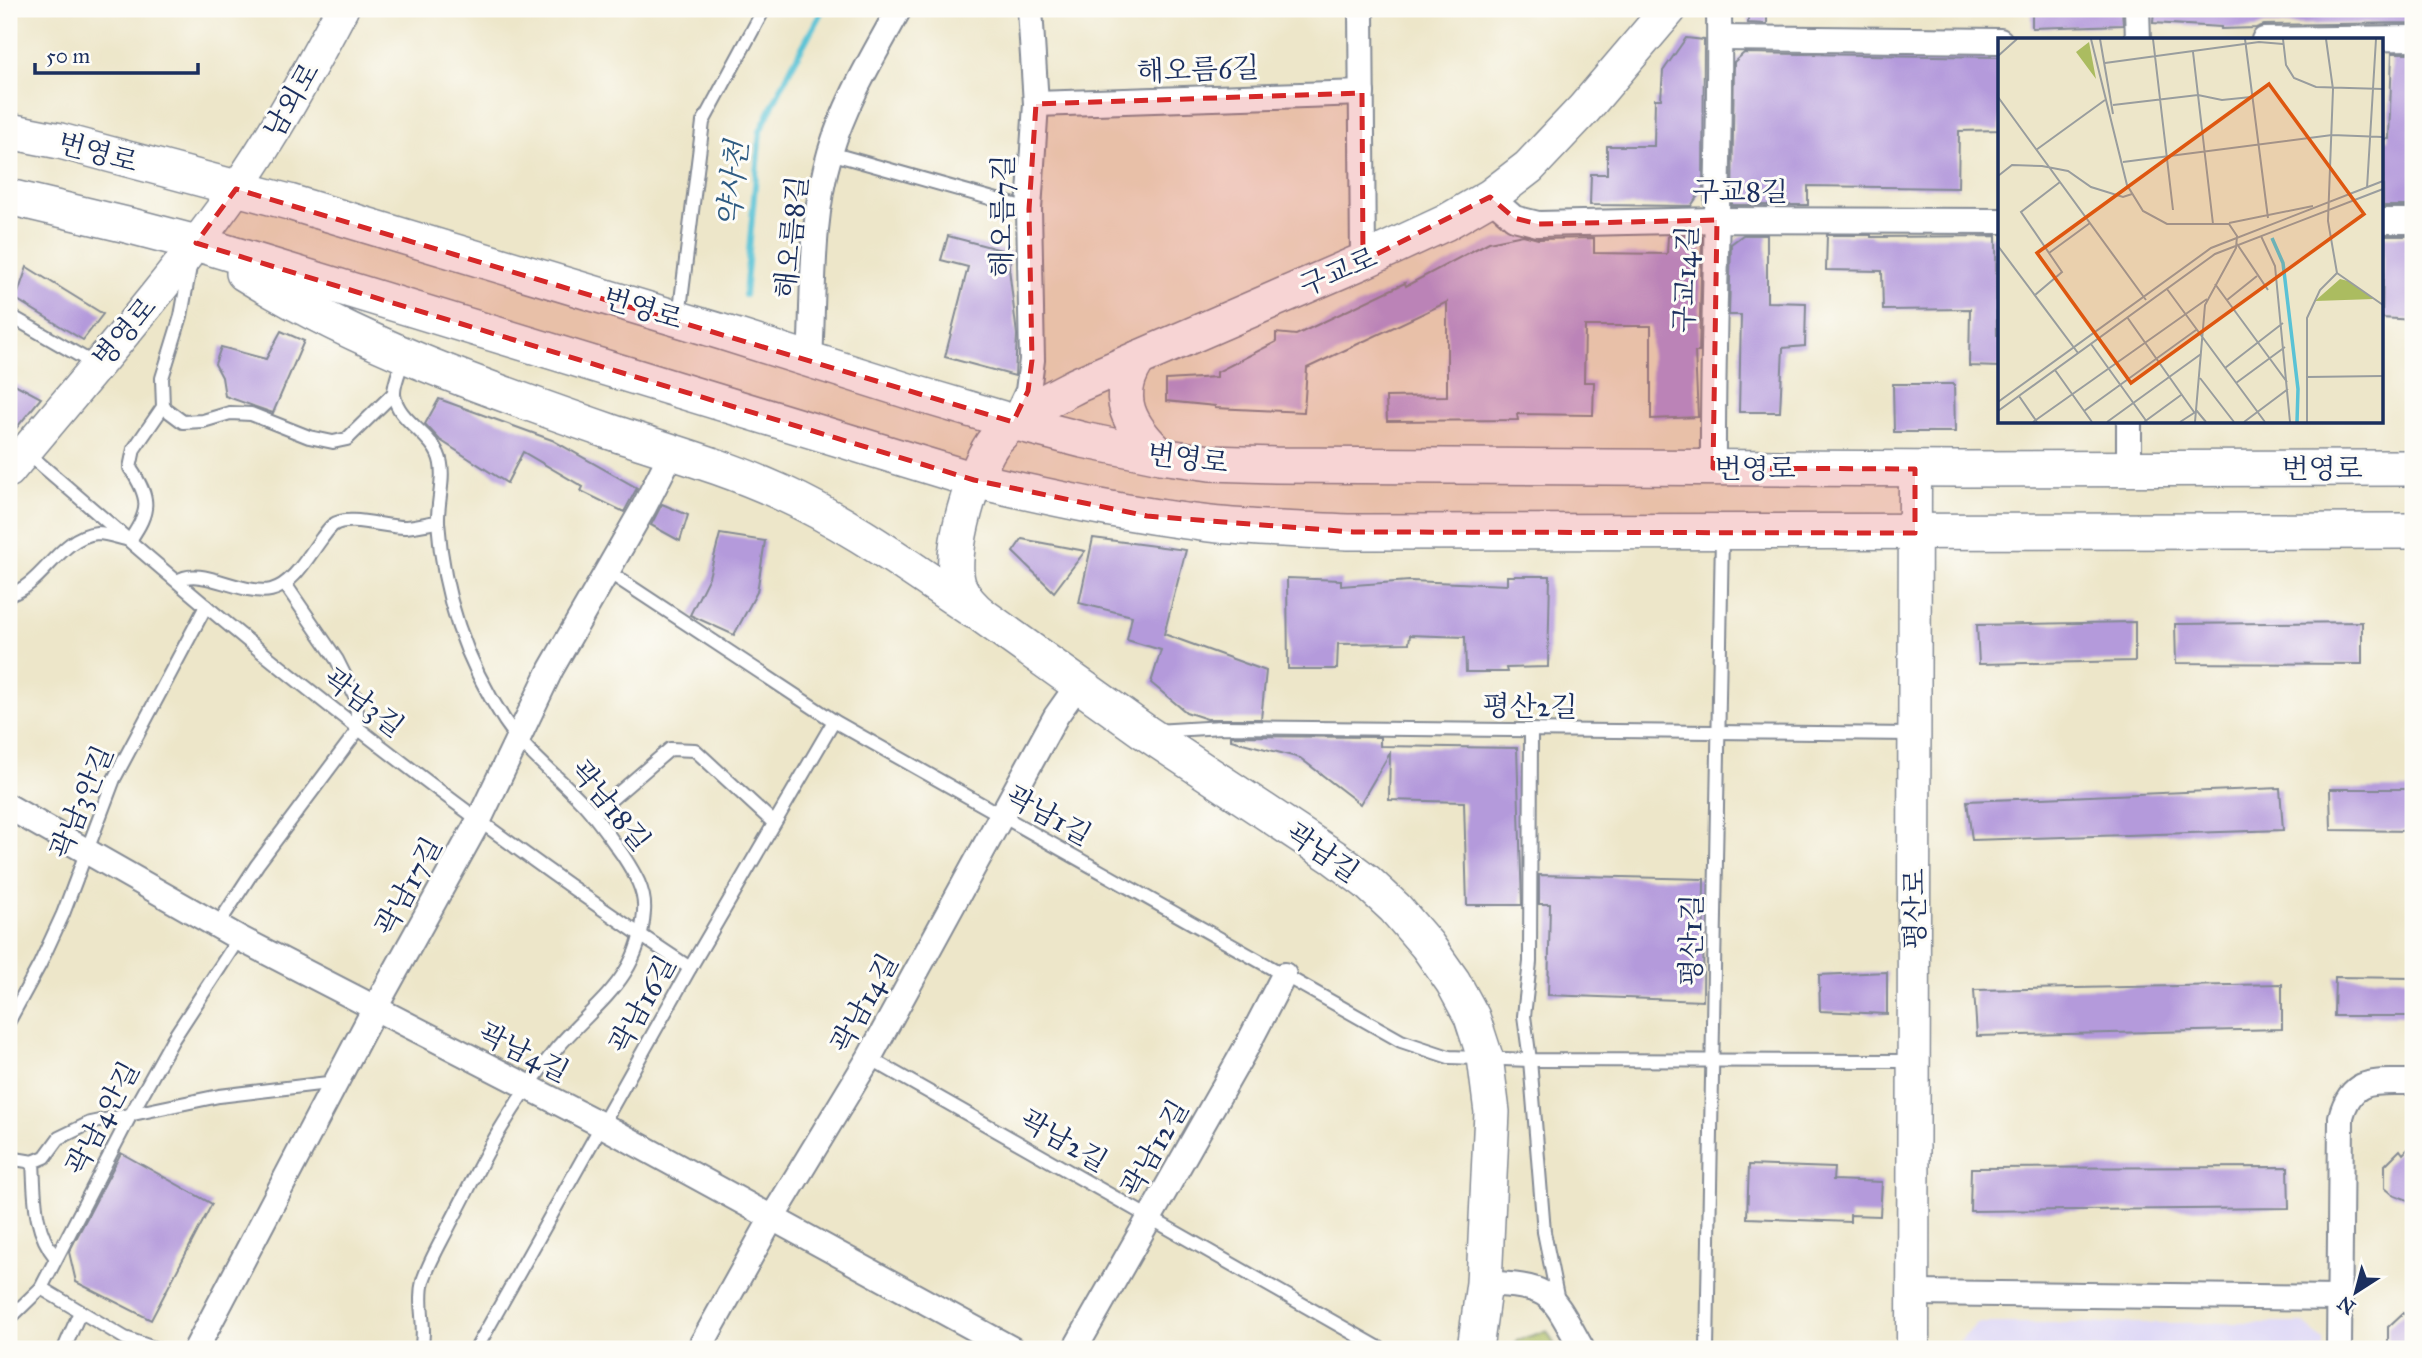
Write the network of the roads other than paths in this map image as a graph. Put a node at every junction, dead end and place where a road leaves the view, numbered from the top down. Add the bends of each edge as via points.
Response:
1 (342, 9) edge
2 (764, 9) edge
3 (899, 9) edge
4 (1030, 9) edge
5 (1360, 9) edge
6 (1669, 9) edge
7 (1719, 9) edge
8 (2137, 9) edge
9 (1720, 38) junction
10 (2137, 38) edge
11 (2384, 38) edge
12 (2413, 38) edge
13 (1998, 41) edge
14 (1362, 93) junction
15 (1036, 104) junction
16 (9, 131) edge
17 (830, 153) junction
18 (236, 189) junction
19 (9, 197) edge
20 (1490, 197) junction
21 (1029, 209) junction
22 (1717, 220) junction
23 (1998, 220) edge
24 (2384, 221) edge
25 (2413, 222) edge
26 (196, 243) junction
27 (1363, 261) junction
28 (9, 315) edge
29 (678, 319) junction
30 (404, 356) junction
31 (1139, 358) junction
32 (810, 360) junction
33 (96, 366) junction
34 (394, 393) junction
35 (163, 407) junction
36 (1013, 422) junction
37 (2129, 424) edge
38 (672, 452) junction
39 (1161, 456) junction
40 (17, 461) edge
41 (1713, 468) junction
42 (2413, 468) edge
43 (1915, 469) junction
44 (2129, 469) junction
45 (974, 480) junction
46 (438, 522) junction
47 (2413, 531) edge
48 (1722, 532) junction
49 (1915, 533) junction
50 (130, 540) junction
51 (607, 572) junction
52 (178, 581) junction
53 (285, 584) junction
54 (9, 594) edge
55 (206, 606) junction
56 (983, 616) junction
57 (1078, 685) junction
58 (834, 721) junction
59 (358, 730) junction
60 (1531, 730) junction
61 (1145, 732) junction
62 (1719, 732) junction
63 (1914, 734) junction
64 (518, 738) junction
65 (9, 807) edge
66 (593, 815) junction
67 (1000, 816) junction
68 (478, 822) junction
69 (773, 822) junction
70 (85, 850) junction
71 (217, 926) junction
72 (639, 935) junction
73 (239, 938) junction
74 (690, 968) junction
75 (1284, 975) junction
76 (375, 1008) junction
77 (9, 1021) edge
78 (1485, 1057) junction
79 (869, 1058) junction
80 (1530, 1060) junction
81 (1713, 1060) junction
82 (1913, 1061) junction
83 (336, 1082) junction
84 (2413, 1082) edge
85 (527, 1087) junction
86 (130, 1116) junction
87 (602, 1125) junction
88 (9, 1158) edge
89 (33, 1162) junction
90 (1149, 1217) junction
91 (772, 1218) junction
92 (57, 1258) junction
93 (1484, 1283) junction
94 (41, 1289) junction
95 (1913, 1293) junction
96 (2340, 1298) junction
97 (1560, 1310) junction
98 (80, 1312) junction
99 (9, 1319) edge
100 (64, 1349) edge
101 (157, 1349) edge
102 (196, 1349) edge
103 (421, 1349) edge
104 (476, 1349) edge
105 (699, 1349) edge
106 (1012, 1349) edge
107 (1074, 1349) edge
108 (1381, 1349) edge
109 (1475, 1349) edge
110 (1582, 1349) edge
111 (1707, 1349) edge
112 (1913, 1349) edge
113 (2339, 1349) edge

1 - 18 street, 남외로 via 275,131
2 - 29 lane via 703,122
3 - 17 street, 해오름8길 via 857,86
4 - 15 street, 해오름7길
5 - 14 street
6 - 20 main road, 구교로 via 1530,166
7 - 9 street, 구교14길
8 - 10 street
9 - 13 street
9 - 22 street, 구교14길
11 - 12 street
14 - 15 street, 해오름6길
14 - 27 street
15 - 21 street, 해오름7길
16 - 18 main road, 번영로
17 - 21 lane
17 - 32 street, 해오름8길 via 817,218
18 - 26 street, 병영로
18 - 29 main road, 번영로
19 - 26 main road
20 - 22 street, 구교8길 via 1514,218 1538,224
20 - 27 main road, 구교로
21 - 36 street, 해오름7길 via 1032,359 1028,391
22 - 23 street, 구교8길
22 - 41 street, 구교14길
24 - 25 street
26 - 30 main road via 323,319
26 - 33 street, 병영로
26 - 35 lane via 162,378
26 - 45 main road
27 - 31 main road, 구교로
28 - 33 lane
29 - 32 main road, 번영로
30 - 34 lane
30 - 38 main road
31 - 36 main road, 구교로 via 1077,385
31 - 39 main road via 1127,378 1125,405 1138,431
32 - 36 main road, 번영로
33 - 40 street, 병영로
34 - 35 lane via 346,439 333,442 251,414 183,422
34 - 46 lane, 곽남18길 via 397,406 439,455
35 - 50 lane via 134,449 130,468 145,500 144,519
36 - 39 main road, 번영로
36 - 45 main road, 구교로 via 982,459
37 - 44 street
38 - 51 street, 곽남17길
38 - 56 main road via 780,492 828,516
39 - 41 main road, 번영로 via 1275,466
40 - 50 lane, 곽남3길
41 - 43 main road, 번영로
42 - 44 main road, 번영로
43 - 44 main road, 번영로
43 - 49 street, 평산로
45 - 48 main road via 1146,516 1274,530
45 - 56 main road, 곽남길 via 955,568 958,586
46 - 53 lane via 405,527 346,520 332,525
46 - 64 lane, 곽남18길 via 448,592 460,635 475,669
47 - 49 main road
48 - 49 main road
48 - 62 lane, 평산1길
49 - 63 street, 평산로
50 - 52 lane, 곽남3길
50 - 54 lane via 98,533 75,540 32,582
51 - 58 lane, 곽남1길
51 - 64 street, 곽남17길 via 551,669
52 - 53 lane via 196,575 269,591
52 - 55 lane, 곽남3길
53 - 59 lane via 337,660 356,698
55 - 59 lane, 곽남3길
55 - 70 lane, 곽남3안길 via 114,779
56 - 57 main road, 곽남길
57 - 61 main road, 곽남길
57 - 67 street, 곽남14길
58 - 67 lane, 곽남1길
58 - 69 lane, 곽남16길
59 - 68 lane, 곽남3길
59 - 71 lane
60 - 61 lane, 평산2길 via 1222,727
60 - 62 lane, 평산2길
60 - 80 lane via 1530,962 1524,1016
61 - 78 main road, 곽남길 via 1335,858 1395,908 1453,982 1472,1017
62 - 63 lane, 평산2길
62 - 81 lane, 평산1길
63 - 82 street, 평산로
64 - 66 lane, 곽남18길
64 - 68 street, 곽남17길
65 - 70 street, 곽남4길
66 - 69 lane via 670,749 695,750
66 - 72 lane, 곽남18길 via 636,875 644,912
67 - 75 lane, 곽남1길
67 - 79 street, 곽남14길
68 - 72 lane, 곽남3길
68 - 76 street, 곽남17길
69 - 74 lane, 곽남16길
70 - 71 street, 곽남4길
70 - 77 lane, 곽남3안길 via 40,964
71 - 73 street, 곽남4길
72 - 74 lane, 곽남3길
72 - 85 lane, 곽남18길 via 623,976
73 - 76 street, 곽남4길
73 - 86 lane, 곽남4안길 via 173,1039
74 - 87 lane, 곽남16길
75 - 78 lane, 곽남1길 via 1401,1041 1449,1057
75 - 90 street, 곽남12길
76 - 83 street, 곽남17길
76 - 85 street, 곽남4길
78 - 80 lane, 곽남1길
78 - 93 main road, 곽남길 via 1492,1112
79 - 90 lane, 곽남2길
79 - 91 street, 곽남14길
80 - 81 lane, 곽남1길
80 - 97 lane via 1544,1232
81 - 82 lane, 곽남1길
81 - 111 lane, 평산1길
82 - 95 street, 평산로
83 - 86 lane via 219,1096
83 - 102 street, 곽남17길
84 - 96 street via 2372,1083 2352,1092 2345,1101 2341,1117
85 - 87 street, 곽남4길
85 - 103 lane, 곽남18길 via 483,1161 423,1282
86 - 89 lane via 90,1124 59,1138 45,1157
86 - 92 lane, 곽남4안길
87 - 91 street, 곽남4길
87 - 104 lane, 곽남16길
88 - 89 lane
89 - 92 lane via 35,1203 44,1243
90 - 107 street, 곽남12길
90 - 108 lane, 곽남2길
91 - 105 street, 곽남14길
91 - 106 street, 곽남4길
92 - 94 lane, 곽남4안길
93 - 97 street via 1538,1289
93 - 109 main road, 곽남길
94 - 98 lane
94 - 99 lane, 곽남4안길
95 - 96 street
95 - 112 street, 평산로
96 - 113 street
97 - 110 street
98 - 100 lane
98 - 101 lane via 125,1338

